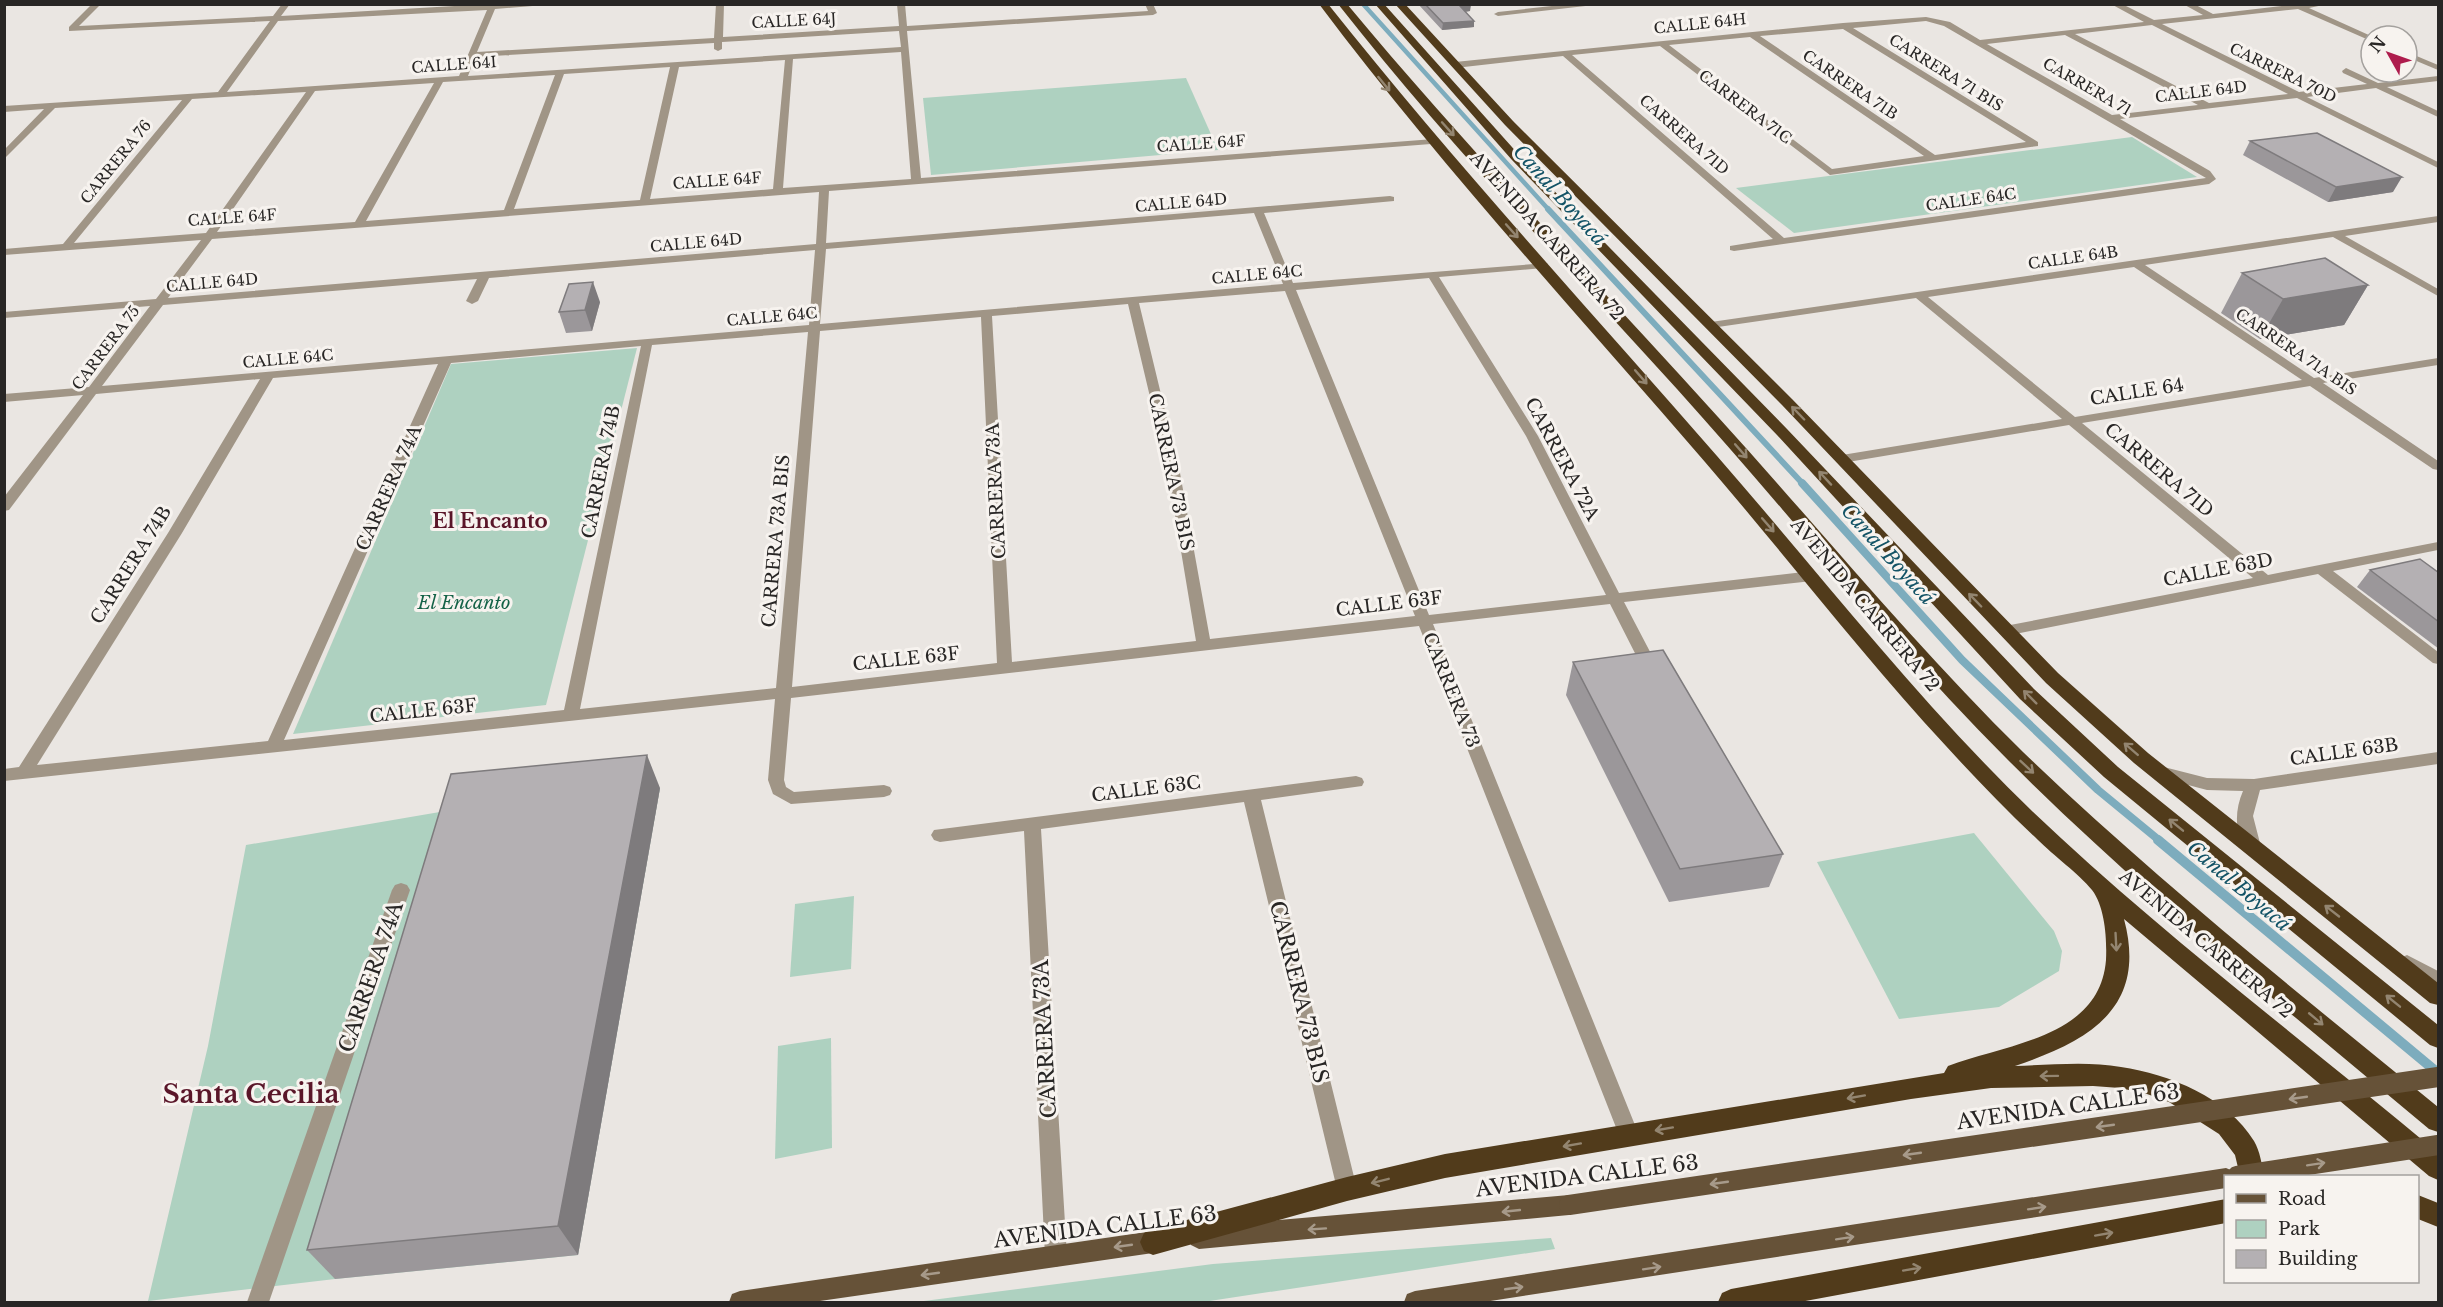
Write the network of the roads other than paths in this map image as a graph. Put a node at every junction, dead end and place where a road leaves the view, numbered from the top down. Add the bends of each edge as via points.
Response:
1 (97, 4) edge
2 (286, 4) edge
3 (553, 4) edge
4 (720, 4) edge
5 (902, 4) edge
6 (1149, 4) edge
7 (1325, 4) edge
8 (1378, 4) edge
9 (1399, 4) edge
10 (1599, 4) edge
11 (2115, 4) edge
12 (2187, 4) edge
13 (2324, 4) edge
14 (492, 6) edge
15 (2296, 6) edge
16 (1534, 8) edge
17 (1346, 9) edge
18 (1498, 14) dead end
19 (2213, 17) junction
20 (276, 18) junction
21 (1404, 21) junction
22 (2153, 23) junction
23 (1947, 24) joint
24 (1843, 25) junction
25 (903, 29) junction
26 (2067, 33) junction
27 (1752, 34) junction
28 (2359, 34) edge
29 (719, 39) junction
30 (1374, 42) junction
31 (1980, 42) junction
32 (1661, 43) junction
33 (906, 50) junction
34 (1565, 54) junction
35 (473, 55) junction
36 (789, 56) junction
37 (1362, 56) junction
38 (2419, 59) edge
39 (717, 61) junction
40 (675, 64) junction
41 (1455, 65) junction
42 (2439, 68) edge
43 (561, 71) junction
44 (2346, 71) dead end
45 (463, 77) junction
46 (2439, 78) edge
47 (441, 79) junction
48 (2375, 85) junction
49 (313, 88) junction
50 (2296, 94) junction
51 (220, 95) junction
52 (190, 96) junction
53 (53, 105) junction
54 (2209, 107) junction
55 (4, 109) edge
56 (2439, 114) edge
57 (2110, 118) junction
58 (1431, 141) junction
59 (6, 151) edge
60 (1933, 158) junction
61 (2439, 165) edge
62 (1532, 173) junction
63 (2211, 179) joint
64 (916, 181) junction
65 (1572, 186) junction
66 (824, 188) junction
67 (778, 192) junction
68 (1390, 200) dead end
69 (644, 202) junction
70 (508, 212) junction
71 (1258, 212) junction
72 (2439, 219) edge
73 (359, 224) junction
74 (210, 235) junction
75 (2336, 235) junction
76 (1782, 242) junction
77 (66, 247) junction
78 (821, 247) junction
79 (1734, 248) dead end
80 (4, 252) edge
81 (2137, 264) junction
82 (1543, 265) junction
83 (1432, 275) junction
84 (484, 276) junction
85 (1289, 287) junction
86 (2439, 293) edge
87 (1919, 295) junction
88 (472, 301) dead end
89 (1133, 301) junction
90 (159, 302) junction
91 (986, 313) junction
92 (4, 315) edge
93 (1593, 322) junction
94 (1712, 325) junction
95 (813, 328) junction
96 (647, 343) junction
97 (1645, 345) junction
98 (446, 360) junction
99 (2439, 361) edge
100 (269, 375) junction
101 (2313, 382) junction
102 (92, 391) junction
103 (4, 398) edge
104 (1714, 421) junction
105 (2072, 421) junction
106 (1842, 459) junction
107 (2439, 466) edge
108 (1727, 476) junction
109 (4, 507) edge
110 (2439, 546) edge
111 (2321, 569) junction
112 (1812, 576) junction
113 (2265, 580) junction
114 (1614, 598) junction
115 (1424, 620) junction
116 (2005, 632) junction
117 (1204, 645) junction
118 (2439, 659) edge
119 (1650, 667) edge
120 (1005, 668) junction
121 (783, 693) junction
122 (571, 715) junction
123 (273, 747) junction
124 (2439, 758) edge
125 (2157, 771) junction
126 (24, 773) junction
127 (4, 776) edge
128 (1356, 782) dead end
129 (2254, 784) junction
130 (884, 791) dead end
131 (1251, 795) junction
132 (1032, 823) junction
133 (940, 835) dead end
134 (2252, 847) junction
135 (2102, 885) junction
136 (401, 890) dead end
137 (2378, 947) junction
138 (2439, 980) edge
139 (2439, 996) edge
140 (2439, 1038) edge
141 (2439, 1077) edge
142 (1911, 1088) junction
143 (2439, 1121) edge
144 (1629, 1135) junction
145 (2439, 1145) edge
146 (2439, 1168) edge
147 (2244, 1175) edge
148 (2252, 1175) edge
149 (2224, 1178) edge
150 (1347, 1189) junction
151 (2419, 1207) edge
152 (2224, 1211) edge
153 (2439, 1215) edge
154 (1153, 1242) junction
155 (1056, 1256) junction
156 (258, 1302) edge
157 (740, 1302) edge
158 (1415, 1302) edge
159 (1731, 1302) edge

1 - 20 street via 72,29
2 - 20 street
3 - 14 street
4 - 29 street
5 - 25 street
6 - 25 street, CALLE 64J via 1153,13
7 - 17 highway
7 - 37 highway, AVENIDA CARRERA 72
8 - 21 highway, AVENIDA CARRERA 72
9 - 21 highway, AVENIDA CARRERA 72
10 - 16 street
11 - 22 street, CARRERA 70D
12 - 19 street
13 - 15 street
14 - 20 street
14 - 35 street
15 - 19 street
15 - 28 street
16 - 18 street
17 - 30 highway, AVENIDA CARRERA 72
19 - 22 street
20 - 51 street
21 - 41 highway, AVENIDA CARRERA 72
21 - 62 highway, AVENIDA CARRERA 72 via 1441,76
22 - 26 street
22 - 50 street, CARRERA 70D
23 - 24 street, CALLE 64H via 1926,19
23 - 31 street, CARRERA 71
24 - 27 street, CALLE 64H
24 - 60 street, CARRERA 71 BIS via 2035,144
25 - 29 street, CALLE 64J
25 - 33 street
26 - 31 street
26 - 54 street
27 - 32 street, CALLE 64H
27 - 60 street, CARRERA 71B
29 - 35 street, CALLE 64J
29 - 39 street
30 - 37 highway
30 -> 97 highway, AVENIDA CARRERA 72 via 1437,117
31 - 57 street, CARRERA 71
32 - 34 street, CALLE 64H
32 - 60 street, CARRERA 71C via 1830,172
33 - 36 street, CALLE 64I
33 - 64 street
34 - 41 street, CALLE 64H
34 - 76 street, CARRERA 71D
35 - 45 street
36 - 39 street, CALLE 64I
36 - 67 street
37 -> 58 highway, AVENIDA CARRERA 72
38 - 42 street
39 - 40 street, CALLE 64I
40 - 43 street, CALLE 64I
40 - 69 street
41 - 65 highway, AVENIDA CARRERA 72
43 - 45 street, CALLE 64I
43 - 70 street
44 - 48 street
45 - 47 street, CALLE 64I
46 - 48 street, CALLE 64D
47 - 49 street, CALLE 64I
47 - 73 street
48 - 50 street, CALLE 64D
48 - 56 street
49 - 51 street, CALLE 64I
49 - 74 street, CARRERA 75
50 - 54 street, CALLE 64D
50 - 61 street, CARRERA 70D
51 - 52 street, CALLE 64I
52 - 53 street, CALLE 64I
52 - 77 street, CARRERA 76
53 - 55 street, CALLE 64I
53 - 59 street
54 - 57 street, CALLE 64D
57 - 63 street, CARRERA 71 via 2207,173
58 - 64 street, CALLE 64F
58 -> 82 highway, AVENIDA CARRERA 72
62 - 65 highway
140 -> 62 highway, AVENIDA CARRERA 72 via 2069,735
63 - 76 street, CALLE 64C
64 - 66 street, CALLE 64F
65 - 94 highway, AVENIDA CARRERA 72
66 - 67 street, CALLE 64F
66 - 78 street, CARRERA 73A BIS
67 - 69 street, CALLE 64F
68 - 71 street, CALLE 64D
69 - 70 street, CALLE 64F
70 - 73 street, CALLE 64F
71 - 78 street, CALLE 64D
71 - 85 street, CARRERA 73
72 - 75 street, CALLE 64B
73 - 74 street, CALLE 64F
74 - 77 street, CALLE 64F
74 - 90 street, CARRERA 75
75 - 81 street, CALLE 64B
75 - 86 street
76 - 79 street, CALLE 64C
77 - 80 street, CALLE 64F
78 - 84 street, CALLE 64D
78 - 95 street, CARRERA 73A BIS
81 - 87 street, CALLE 64B
81 - 101 street, CARRERA 71A BIS
82 - 83 street, CALLE 64C
82 - 93 highway, AVENIDA CARRERA 72
83 - 85 street, CALLE 64C
83 - 114 street, CARRERA 72A via 1532,436
84 - 88 street
84 - 90 street, CALLE 64D
85 - 89 street, CALLE 64C
85 - 115 street, CARRERA 73
87 - 94 street, CALLE 64B
87 - 105 street, CARRERA 71D
89 - 91 street, CALLE 64C
89 - 117 street, CARRERA 73 BIS via 1174,472
90 - 92 street, CALLE 64D
90 - 102 street, CARRERA 75
91 - 95 street, CALLE 64C
91 - 120 street, CARRERA 73A
93 - 97 highway
93 -> 108 highway, AVENIDA CARRERA 72
106 -> 94 highway, AVENIDA CARRERA 72
95 - 96 street, CALLE 64C
95 - 121 street, CARRERA 73A BIS
96 - 98 street, CALLE 64C
96 - 122 street, CARRERA 74B
97 - 104 highway, AVENIDA CARRERA 72
98 - 100 street, CALLE 64C
98 - 123 street, CARRERA 74A
99 - 101 street, CALLE 64
100 - 102 street, CALLE 64C
100 - 126 street, CARRERA 74B
101 - 105 street, CALLE 64
101 - 107 street, CARRERA 71A BIS
102 - 103 street, CALLE 64C
102 - 109 street, CARRERA 75
104 - 108 highway
104 -> 143 highway, AVENIDA CARRERA 72 via 2003,744 2095,831
105 - 106 street, CALLE 64
105 - 113 street, CARRERA 71D
116 -> 106 highway, AVENIDA CARRERA 72
108 -> 112 highway, AVENIDA CARRERA 72
110 - 111 street, CALLE 63D
111 - 113 street, CALLE 63D
111 - 118 street
112 - 114 street, CALLE 63F
112 - 135 highway, AVENIDA CARRERA 72 via 1932,720 2026,817
113 - 116 street, CALLE 63D
114 - 115 street, CALLE 63F
114 - 119 street, CARRERA 72A
115 - 117 street, CALLE 63F
115 - 144 street, CARRERA 73
125 -> 116 highway, AVENIDA CARRERA 72
117 - 120 street, CALLE 63F
120 - 121 street, CALLE 63F
121 - 122 street, CALLE 63F
121 - 130 street, CARRERA 73A BIS via 776,780 779,790 791,798
122 - 123 street, CALLE 63F
123 - 126 street, CALLE 63F
124 - 129 street, CALLE 63B
125 - 129 street, CALLE 63B via 2207,784
125 - 134 highway, AVENIDA CARRERA 72
126 - 127 street, CALLE 63F
128 - 131 street, CALLE 63C
129 - 134 street via 2243,813
131 - 132 street, CALLE 63C
131 - 150 street, CARRERA 73 BIS
132 - 133 street, CALLE 63C
132 - 155 street, CARRERA 73A
137 -> 134 highway, AVENIDA CARRERA 72
135 -> 142 highway via 2115,930 2117,960 2112,987 2102,1007 2084,1024 2049,1043
135 - 146 highway, AVENIDA CARRERA 72 via 2152,931
136 - 156 street, CARRERA 74A
137 - 138 street
137 - 139 highway, AVENIDA CARRERA 72
141 -> 154 main road, AVENIDA CALLE 63, bridge via 1569,1205
142 -> 144 highway
148 -> 142 highway via 2246,1150 2228,1126 2177,1094 2147,1083 2111,1076 1991,1077
144 -> 150 highway via 1445,1166
147 -> 145 main road, bridge
158 -> 149 main road
150 - 154 highway
151 - 153 highway
159 -> 152 highway
154 -> 155 main road, AVENIDA CALLE 63
155 -> 157 main road, AVENIDA CALLE 63

